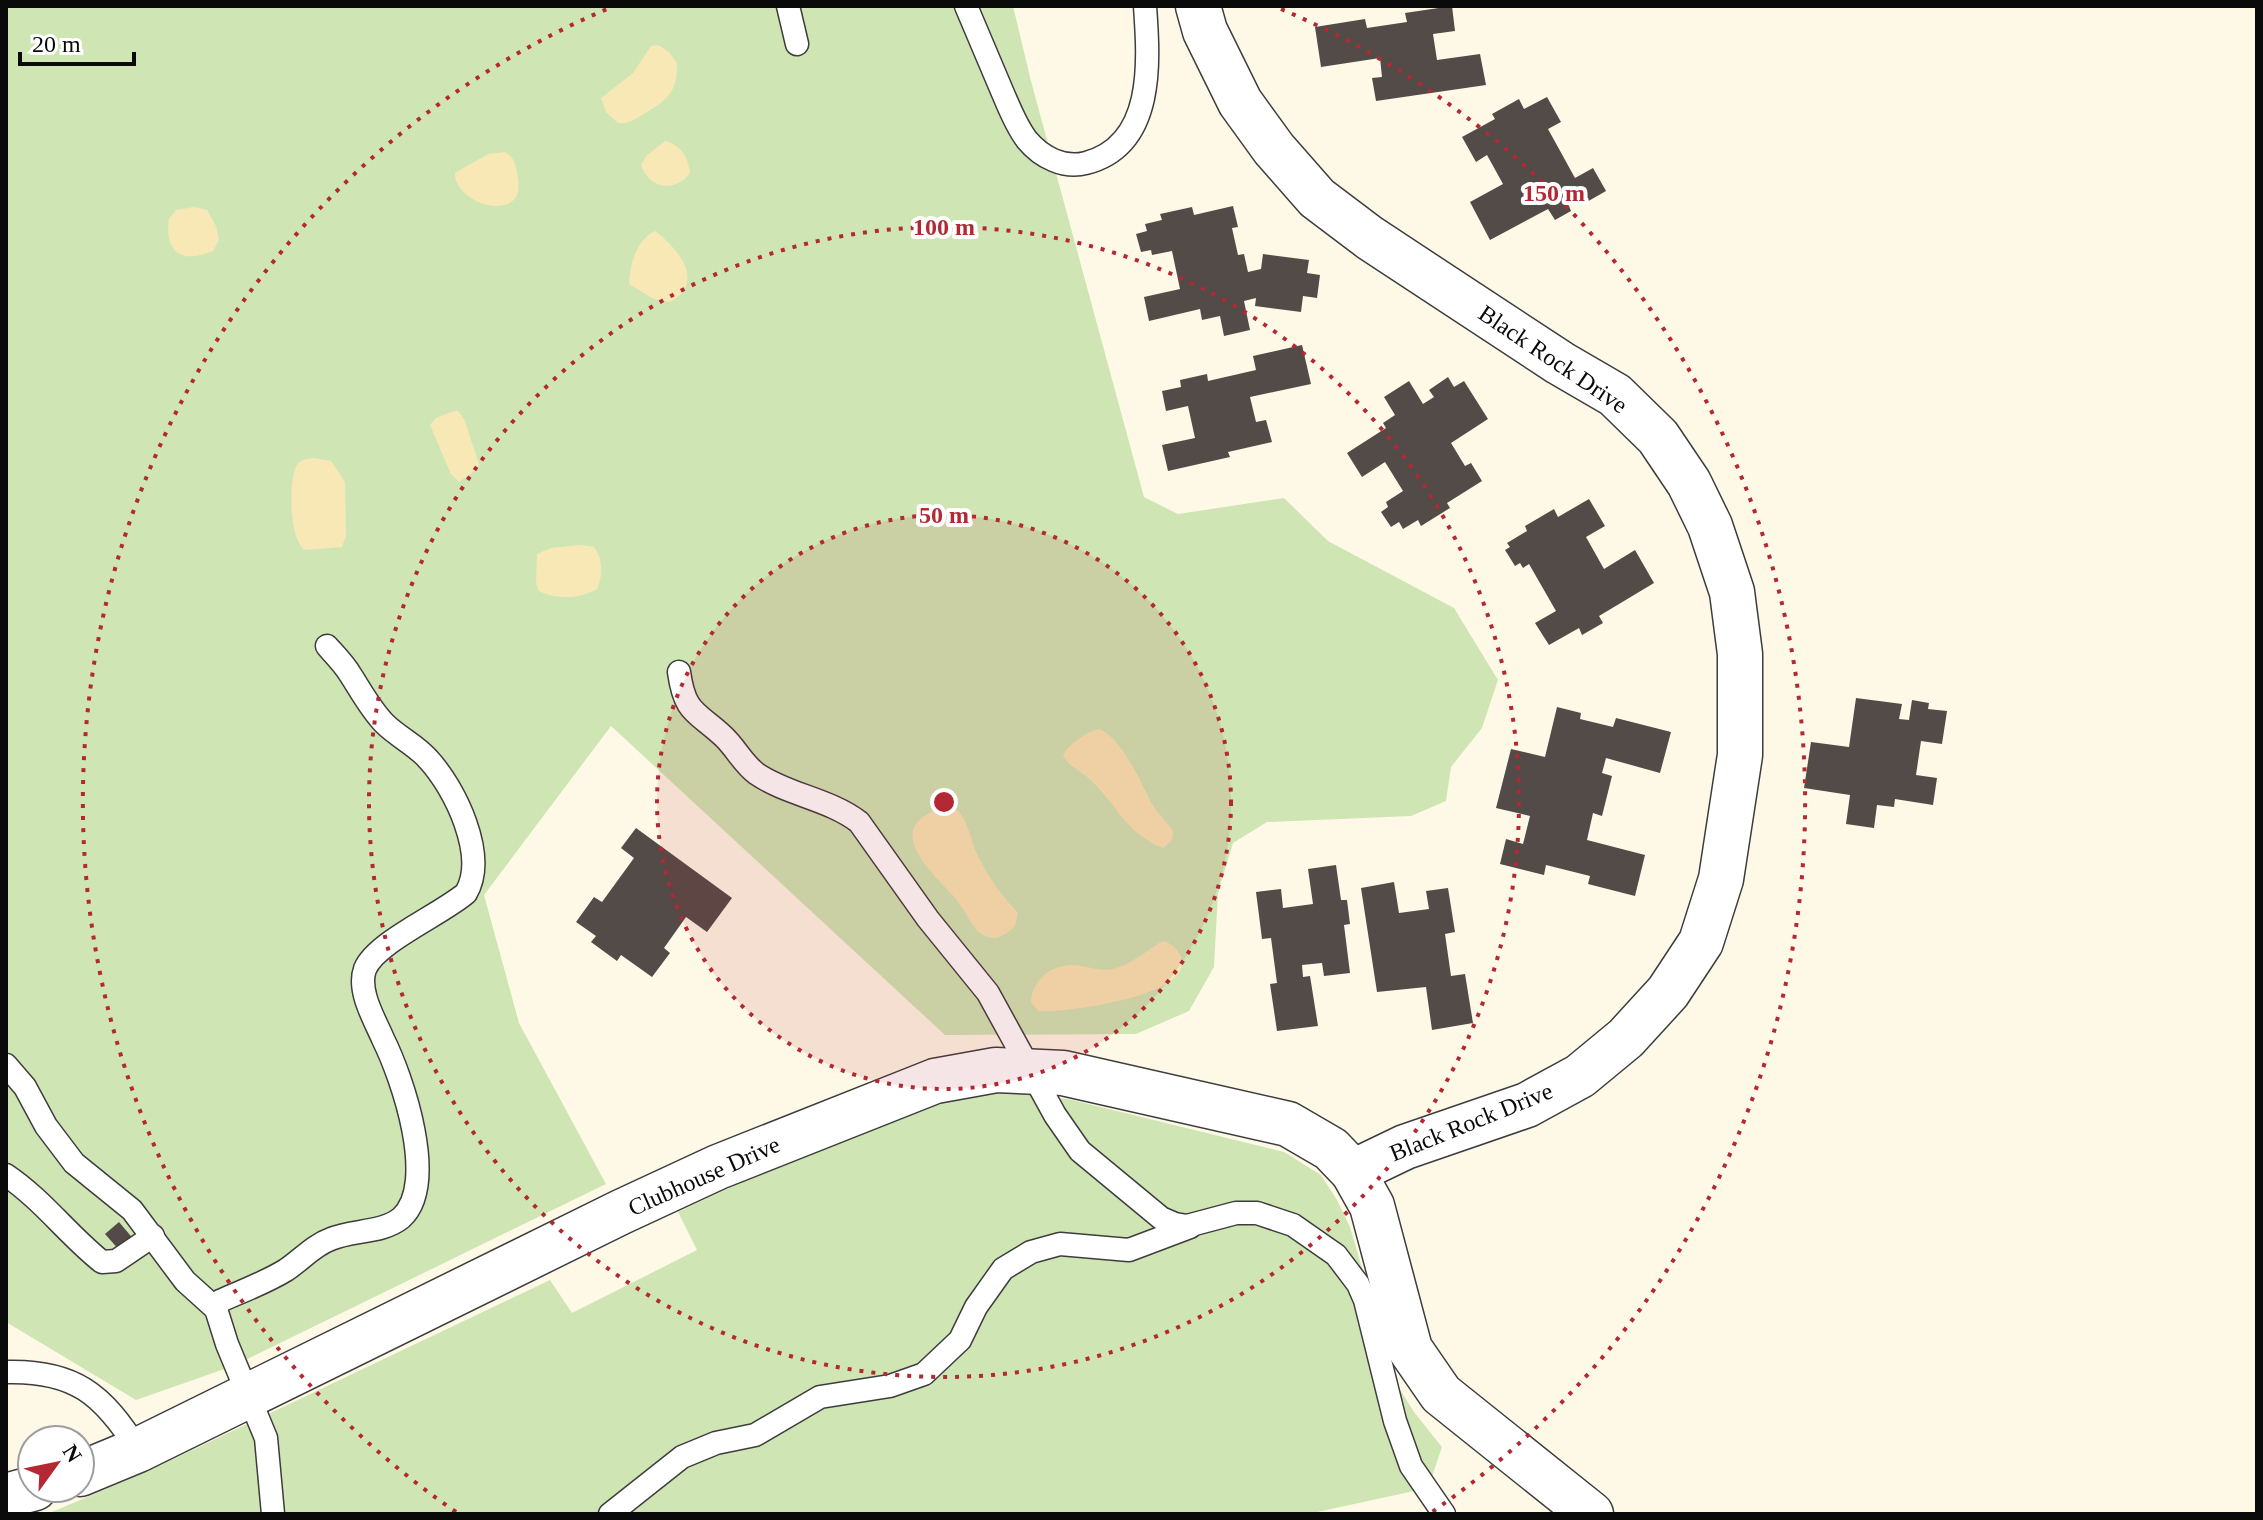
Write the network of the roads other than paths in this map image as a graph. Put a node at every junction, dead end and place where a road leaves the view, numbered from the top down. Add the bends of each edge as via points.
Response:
1 (788, 6) edge
2 (966, 6) edge
3 (1145, 6) edge
4 (1198, 6) edge
5 (797, 44) dead end
6 (327, 646) dead end
7 (679, 672) dead end
8 (6, 1065) edge
9 (1030, 1070) junction
10 (1353, 1172) junction
11 (6, 1175) edge
12 (1199, 1223) junction
13 (153, 1236) junction
14 (216, 1309) junction
15 (6, 1372) edge
16 (249, 1395) junction
17 (138, 1450) junction
18 (96, 1467) edge
19 (273, 1514) edge
20 (610, 1514) edge
21 (1444, 1514) edge
22 (1591, 1514) edge

1 - 5 lane
2 - 3 lane via 1025,138 1062,164 1082,164 1116,149 1139,114 1145,88
4 - 10 street, Black Rock Drive via 1240,102 1317,198 1370,238 1615,395 1658,437 1710,526 1732,592 1740,755 1721,879 1701,942 1668,992 1626,1038 1580,1076 1527,1105 1405,1147
6 - 14 lane via 385,725 436,769 467,827 473,881 466,893 393,941 365,970 367,1001 409,1105 418,1181 413,1202 400,1219 330,1239 267,1281 220,1301
7 - 9 lane via 693,712 754,772 859,822 988,993
8 - 13 lane via 74,1163 115,1193
9 - 10 street, Clubhouse Drive via 1079,1076 1288,1124 1331,1149
9 - 12 lane via 1066,1134 1099,1168 1161,1218 1187,1226
9 - 16 street, Clubhouse Drive via 935,1081 718,1167
10 - 22 street via 1372,1206 1410,1349 1441,1394
11 - 13 lane via 30,1191 102,1262 116,1261
12 - 20 lane via 1129,1250 1060,1244 1031,1252 1003,1269 960,1340 924,1374 890,1386 820,1397 755,1435 682,1457
12 - 21 lane via 1236,1213 1277,1218 1316,1240 1346,1267 1365,1300 1411,1466
13 - 14 lane via 185,1281
14 - 16 lane
15 - 17 lane via 65,1377 119,1419
16 - 17 street, Clubhouse Drive
16 - 19 lane via 266,1438
17 - 18 street, Clubhouse Drive

